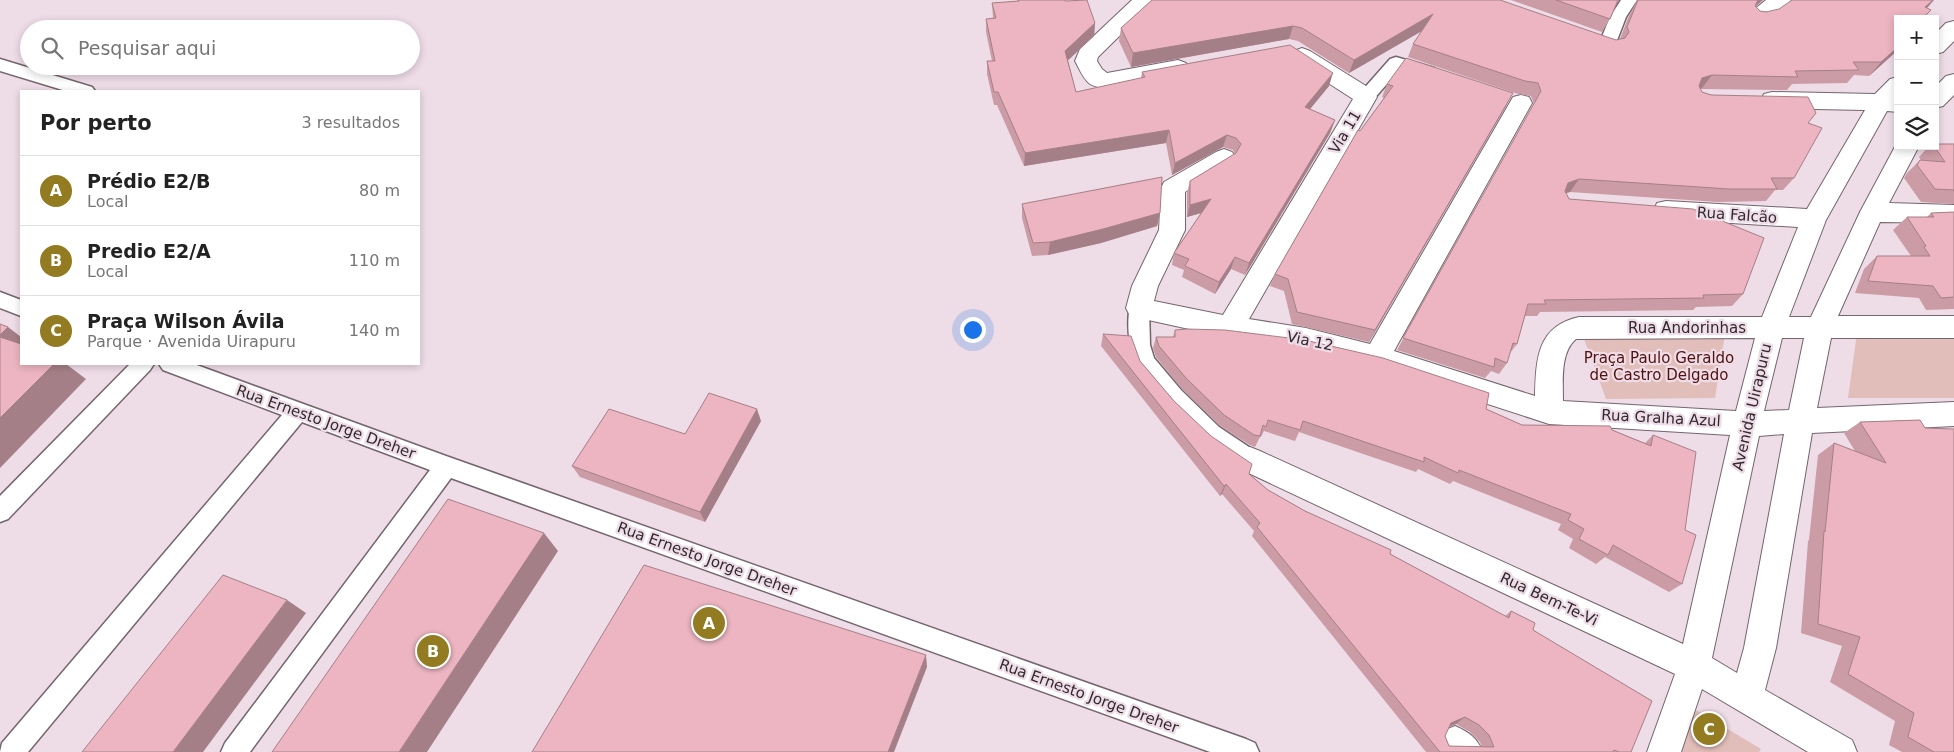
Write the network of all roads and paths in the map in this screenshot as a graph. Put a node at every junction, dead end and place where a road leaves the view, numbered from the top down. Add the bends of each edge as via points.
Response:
1 (1146, 0) edge
2 (1629, 0) edge
3 (1780, 0) edge
4 (1758, 18) edge
5 (1954, 28) edge
6 (1599, 41) edge
7 (1939, 43) edge
8 (1280, 49) edge
9 (0, 64) edge
10 (1194, 65) edge
11 (20, 70) edge
12 (35, 75) edge
13 (1448, 78) edge
14 (1954, 82) edge
15 (83, 90) edge
16 (1939, 96) edge
17 (1366, 97) junction
18 (1892, 97) edge
19 (1751, 99) edge
20 (1512, 100) edge
21 (1939, 110) edge
22 (1954, 111) edge
23 (1905, 150) edge
24 (1224, 158) edge
25 (1647, 208) edge
26 (1872, 212) junction
27 (1954, 214) edge
28 (1814, 219) junction
29 (0, 300) edge
30 (20, 308) edge
31 (1139, 308) junction
32 (1230, 327) junction
33 (1820, 327) junction
34 (1954, 327) edge
35 (1771, 328) junction
36 (1377, 356) junction
37 (142, 365) edge
38 (173, 365) edge
39 (298, 412) junction
40 (1549, 412) junction
41 (1951, 421) edge
42 (1800, 422) junction
43 (1747, 424) junction
44 (1250, 460) joint
45 (446, 466) junction
46 (0, 512) edge
47 (1694, 666) junction
48 (1747, 696) junction
49 (11, 752) edge
50 (234, 752) edge
51 (1246, 752) edge
52 (1664, 752) edge
53 (1840, 752) edge

1 - 10 street via 1086,58 1094,76 1107,81
2 - 6 lane
3 - 4 street
5 - 7 street
8 - 17 street, Via 11 via 1295,51
9 - 11 lane
12 - 15 lane
13 - 17 lane via 1396,63
14 - 16 street
17 - 32 street, Via 11
18 - 19 street
18 - 28 street, Avenida Uirapuru
20 - 36 street
21 - 22 street
23 - 26 street
24 - 31 street via 1173,188 1172,230 1145,286
25 - 28 street, Rua Falcão
26 - 27 street
26 - 33 street
28 - 35 street, Avenida Uirapuru
29 - 30 lane
31 - 32 street, Via 12
31 - 44 lane via 1140,345 1145,362 1173,396 1212,434
32 - 36 street, Via 12 via 1306,339
33 - 34 street, Rua Andorinhas
33 - 35 street, Rua Andorinhas
33 - 42 street
35 - 40 street, Rua Andorinhas via 1579,328 1567,331 1558,338 1553,351
35 - 43 street, Avenida Uirapuru
36 - 40 street, Rua Gralha Azul
37 - 46 lane
38 - 39 lane, Rua Ernesto Jorge Dreher
39 - 45 lane, Rua Ernesto Jorge Dreher
39 - 49 lane
40 - 43 street, Rua Gralha Azul
41 - 42 street, Rua Gralha Azul
42 - 43 street, Rua Gralha Azul
42 - 48 street via 1760,648
43 - 47 street, Avenida Uirapuru
44 - 47 street, Rua Bem-Te-Vi
45 - 50 lane
45 - 51 lane, Rua Ernesto Jorge Dreher
47 - 48 street, Rua Bem-Te-Vi
47 - 52 street, Avenida Uirapuru
48 - 53 street, Rua Bem-Te-Vi

